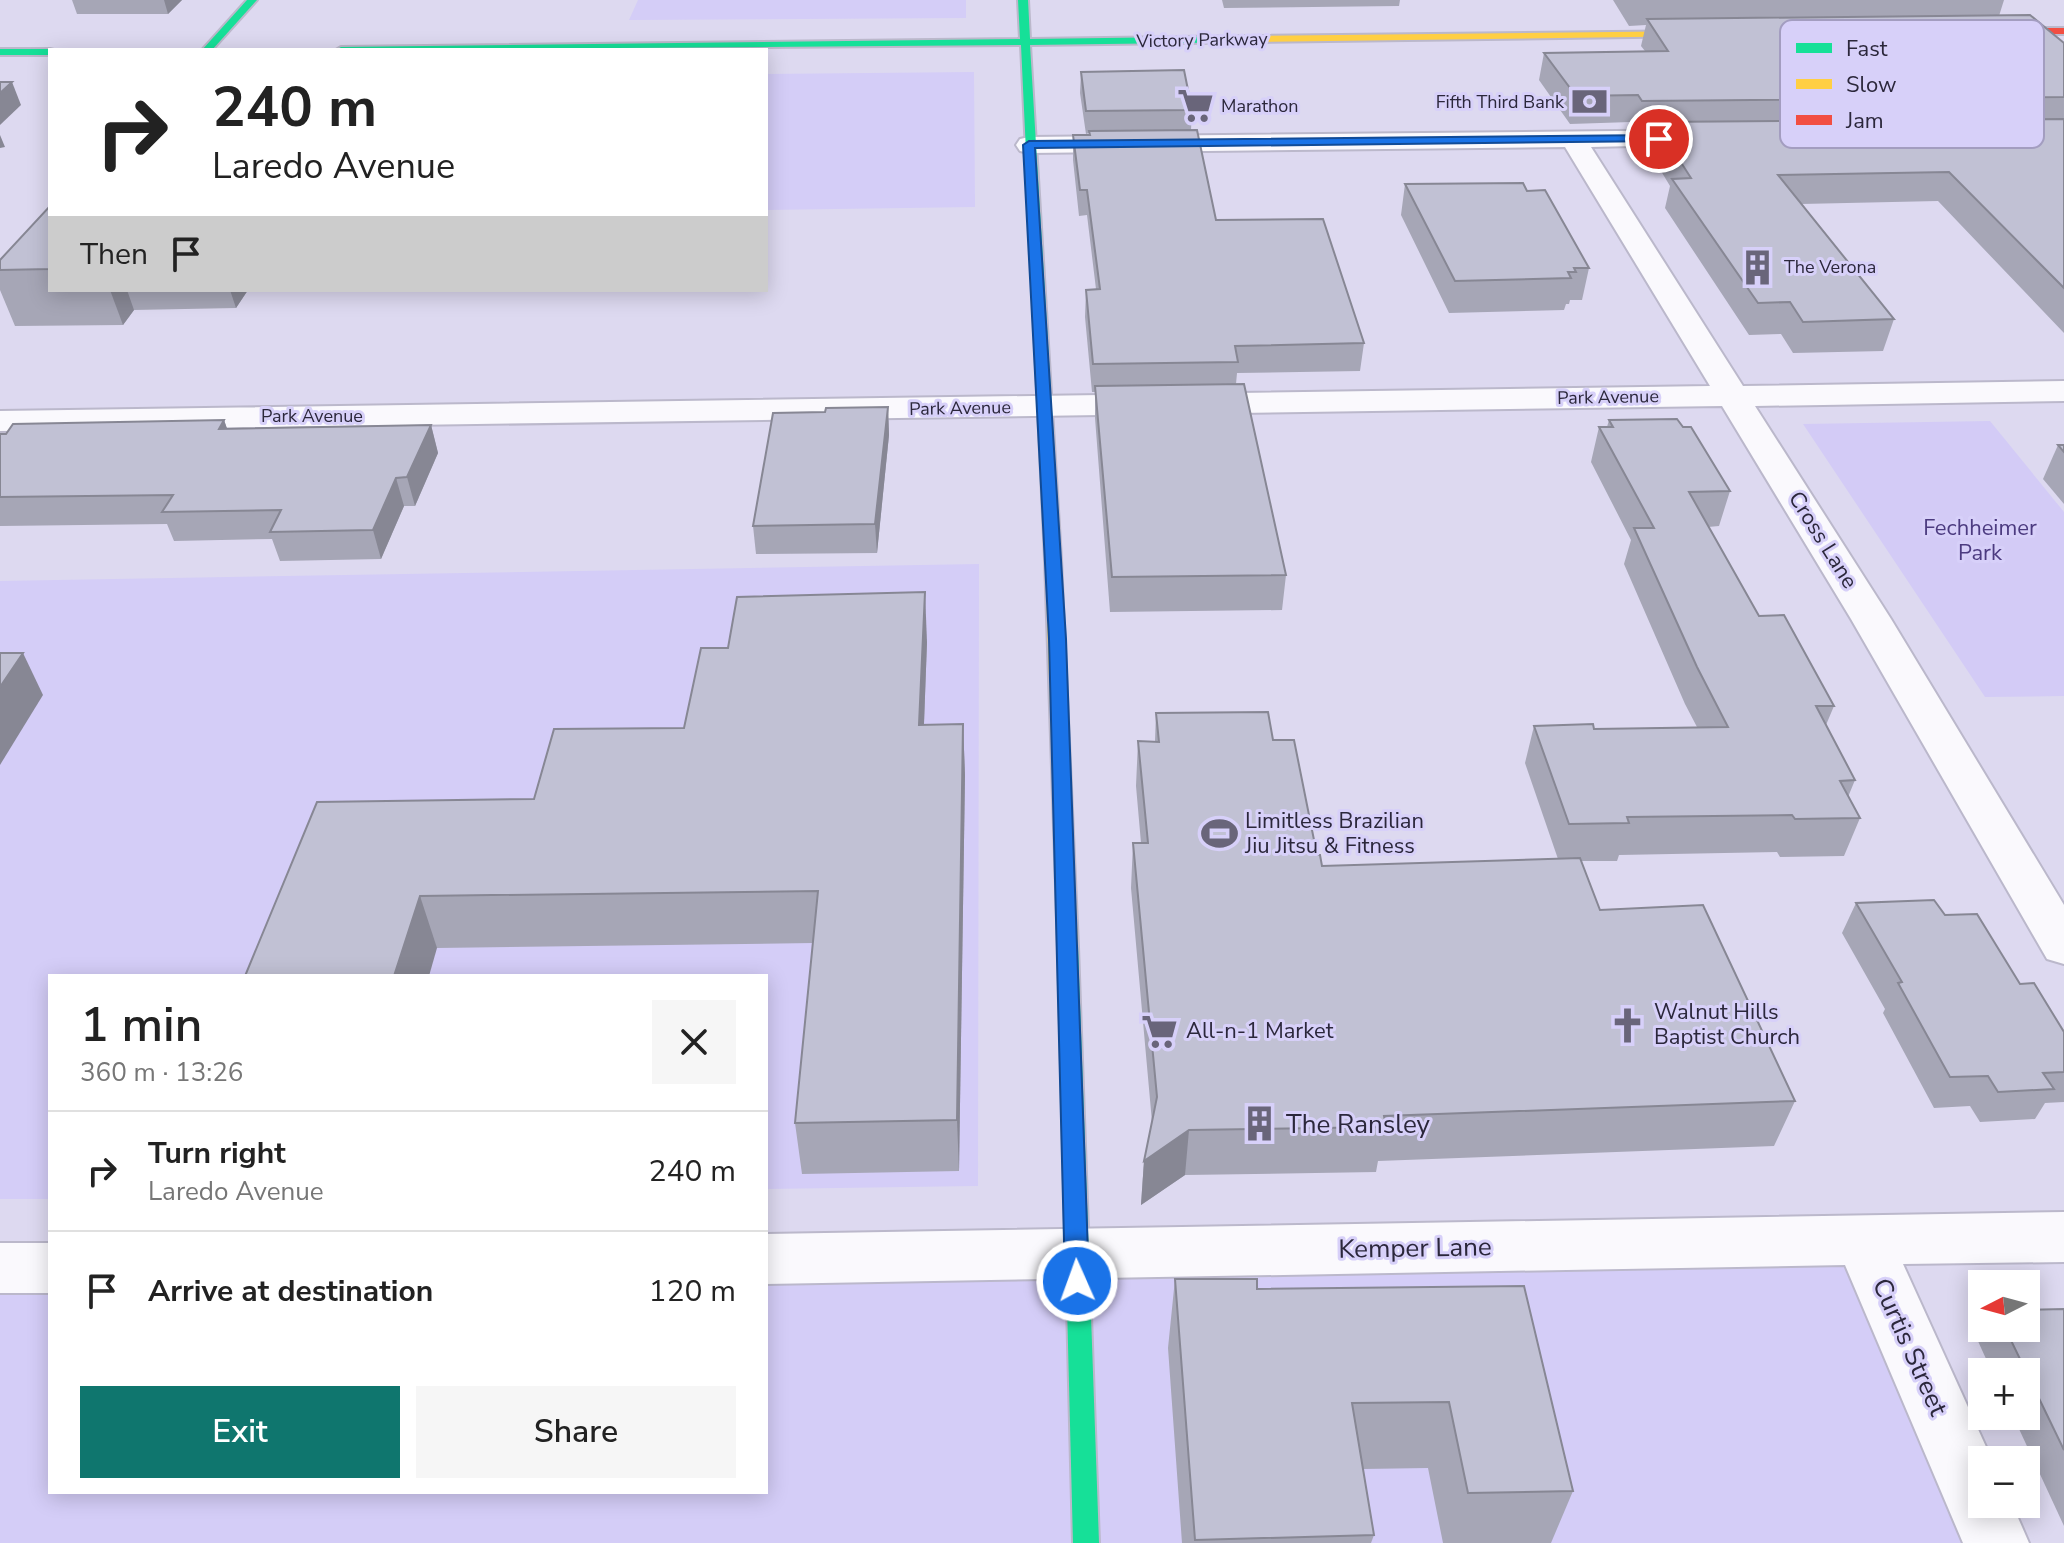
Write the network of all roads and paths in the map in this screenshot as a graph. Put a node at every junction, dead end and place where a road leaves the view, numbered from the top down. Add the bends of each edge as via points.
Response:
1 (252, 0) edge
2 (1023, 0) edge
3 (1726, 34) edge
4 (1025, 42) junction
5 (209, 48) edge
6 (512, 48) edge
7 (0, 52) edge
8 (48, 52) edge
9 (1737, 138) edge
10 (1573, 139) junction
11 (1029, 145) junction
12 (2064, 391) edge
13 (1734, 395) junction
14 (1045, 406) junction
15 (0, 421) edge
16 (2064, 946) edge
17 (2064, 1237) edge
18 (1863, 1240) junction
19 (1077, 1254) junction
20 (768, 1259) edge
21 (0, 1268) edge
22 (48, 1268) edge
23 (1086, 1543) edge
24 (1996, 1543) edge

1 - 5 street
2 - 4 street
3 - 4 street, Victory Parkway
4 - 6 street, Victory Parkway
4 - 11 street
7 - 8 street
9 - 10 street
10 - 11 street
10 - 13 street, Cross Lane
11 - 14 street
12 - 13 street, Park Avenue
13 - 14 street, Park Avenue
13 - 16 street, Cross Lane via 1955,756
14 - 15 street, Park Avenue
14 - 19 street via 1059,664
17 - 18 street, Kemper Lane
18 - 19 street, Kemper Lane
18 - 24 street, Curtis Street
19 - 20 street, Kemper Lane
19 - 23 street
21 - 22 street

